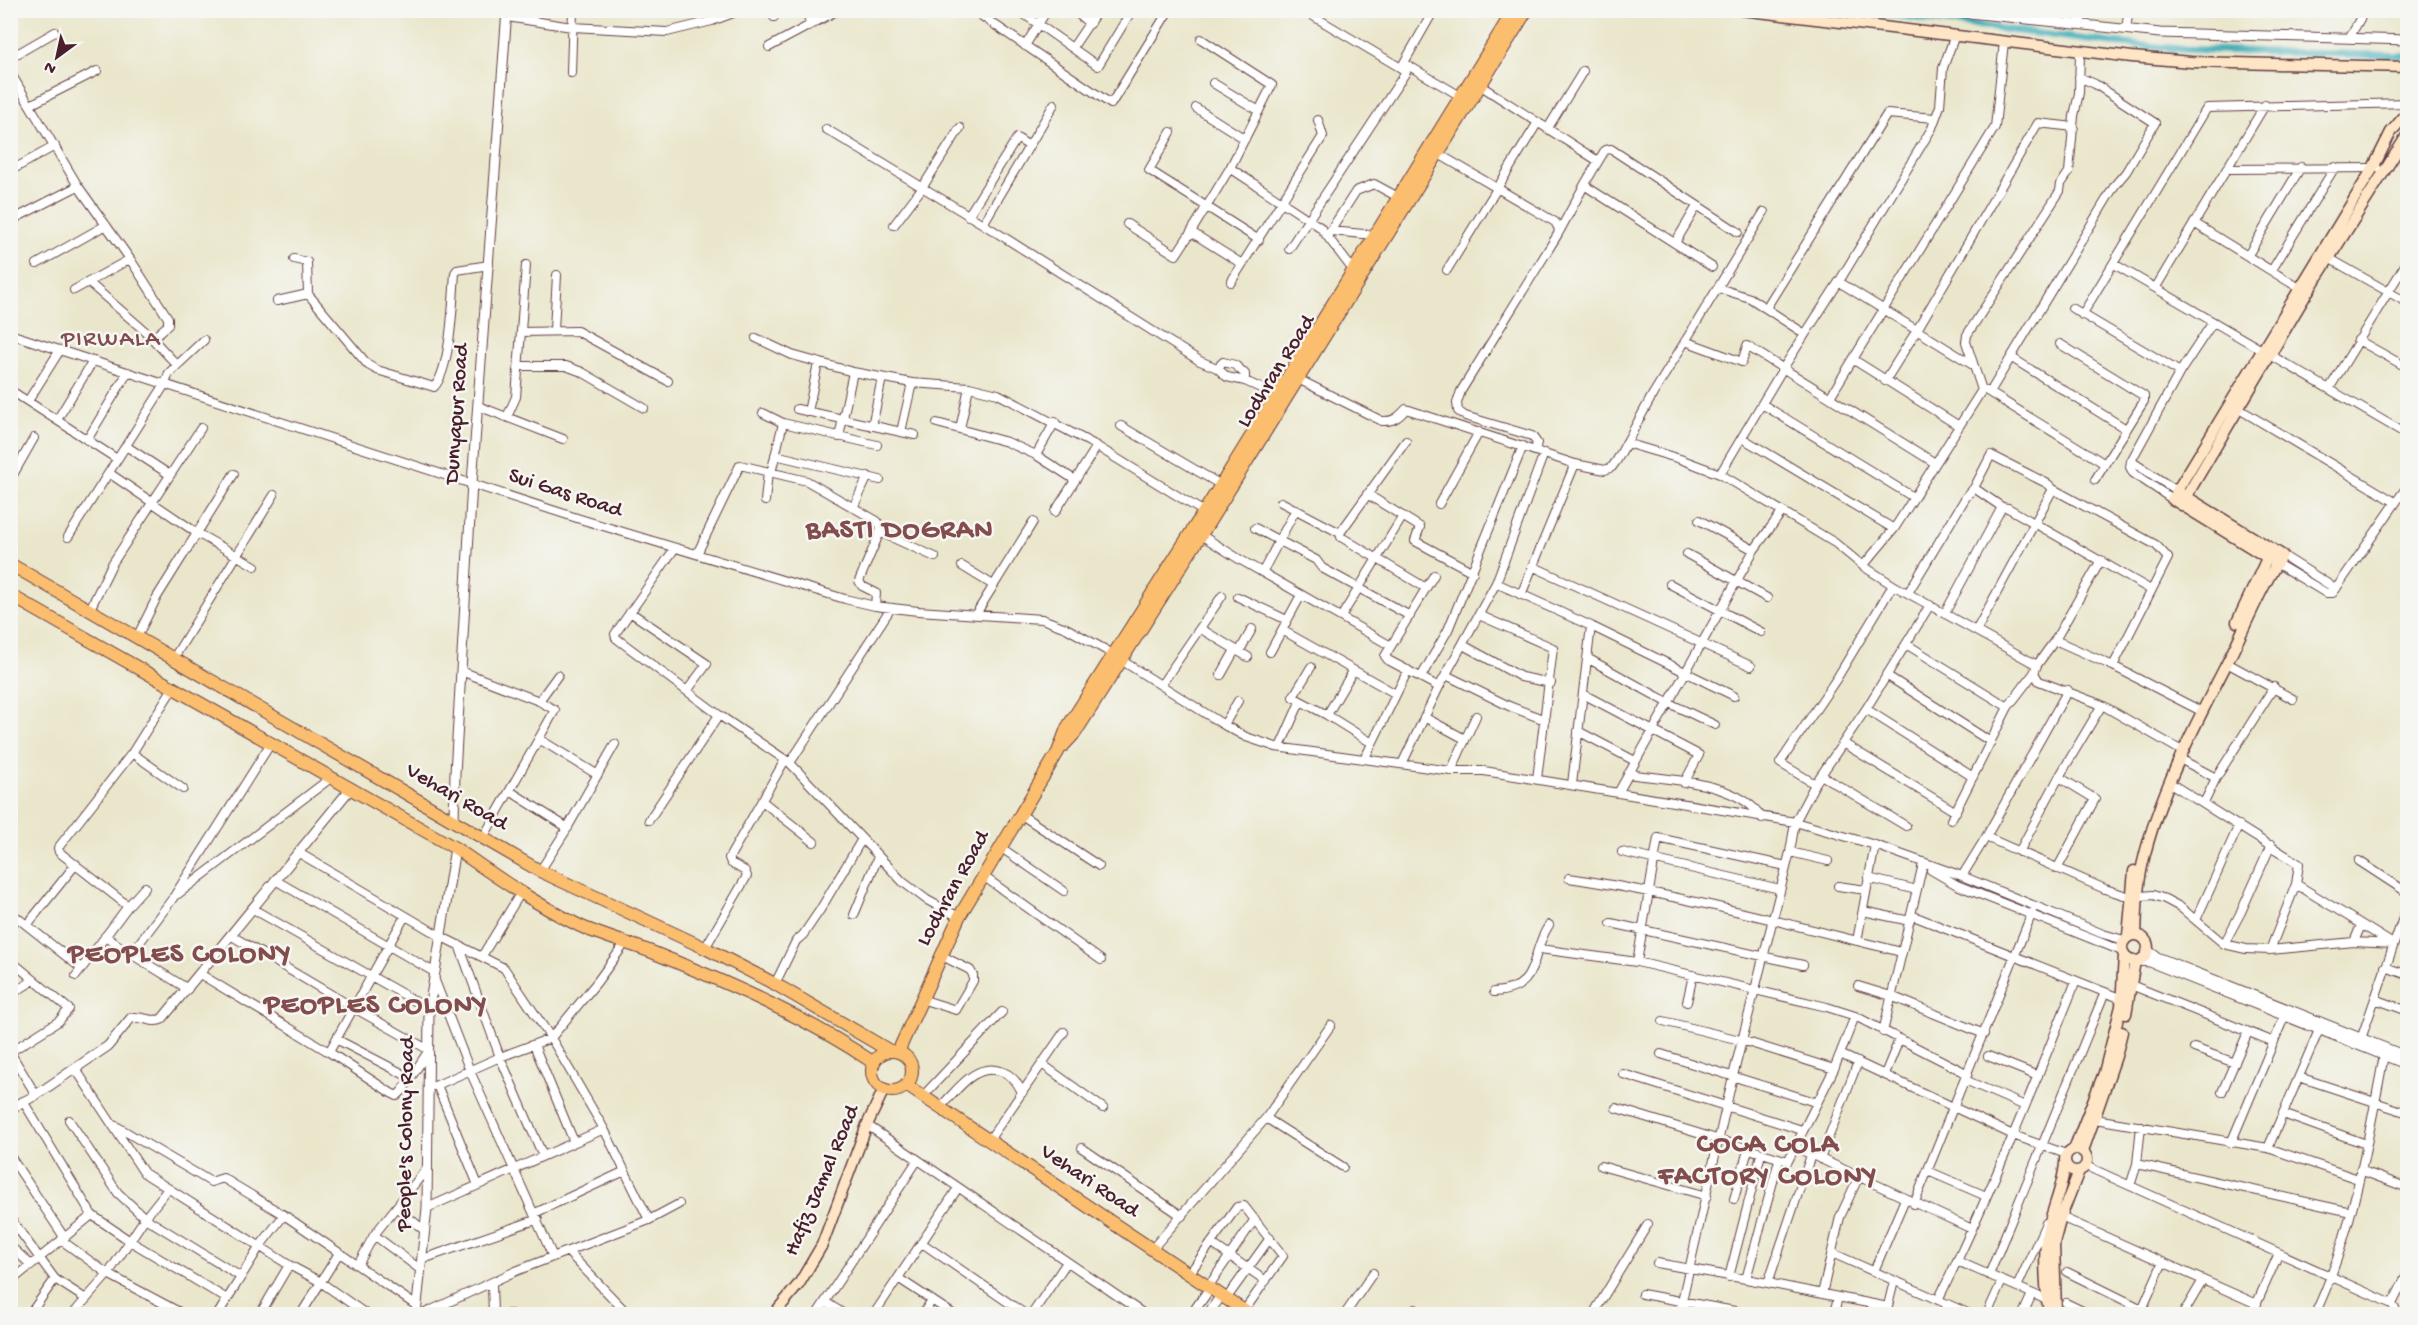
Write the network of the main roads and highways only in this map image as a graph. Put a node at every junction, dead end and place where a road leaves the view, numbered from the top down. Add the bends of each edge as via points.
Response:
1 (1514, 10) edge
2 (1527, 10) edge
3 (1741, 10) edge
4 (2408, 68) edge
5 (1465, 99) junction
6 (2408, 112) edge
7 (2408, 134) edge
8 (2404, 149) edge
9 (2379, 168) junction
10 (2274, 556) junction
11 (10, 564) edge
12 (10, 595) edge
13 (1117, 657) junction
14 (2198, 710) junction
15 (2180, 753) junction
16 (2134, 896) junction
17 (2127, 944) junction
18 (2137, 961) junction
19 (894, 1052) junction
20 (874, 1063) junction
21 (906, 1084) junction
22 (884, 1089) junction
23 (2072, 1154) junction
24 (2082, 1168) junction
25 (2057, 1213) junction
26 (1246, 1313) edge
27 (774, 1314) edge
28 (2049, 1314) edge
29 (2056, 1314) edge

1 - 5 main road, Lodhran Road
2 - 5 main road, Lodhran Road via 1481,86
3 - 4 main road via 2191,62
5 - 13 main road, Lodhran Road via 1398,197
5 - 13 main road, Lodhran Road via 1437,153 1201,535
6 - 9 main road via 2391,132
7 - 8 main road
8 - 9 main road
9 - 10 main road via 2179,498
10 - 14 main road
10 - 14 main road via 2227,663
11 - 19 main road, Vehari Road via 540,871 705,948
12 - 20 main road, Vehari Road via 455,848 520,894 580,926 736,988 844,1042
13 - 19 main road, Lodhran Road via 1067,728 1058,752 959,917
14 - 15 main road
15 - 16 main road
15 - 16 main road via 2144,835 2136,862
16 - 17 main road
17 - 18 main road
17 - 18 main road via 2144,939 2148,950
17 - 23 main road via 2122,999 2104,1073
18 - 23 main road via 2116,1056 2095,1119
19 - 20 main road via 880,1055
19 - 21 main road via 904,1055 911,1066
20 - 22 main road via 874,1078
21 - 22 main road via 896,1090
21 - 26 main road, Vehari Road
22 - 27 main road, Hafiz Jamal Road via 822,1245 799,1284
23 - 24 main road via 2073,1171
23 - 24 main road via 2087,1158
23 - 25 main road
24 - 25 main road
25 - 28 main road via 2046,1240
25 - 29 main road

